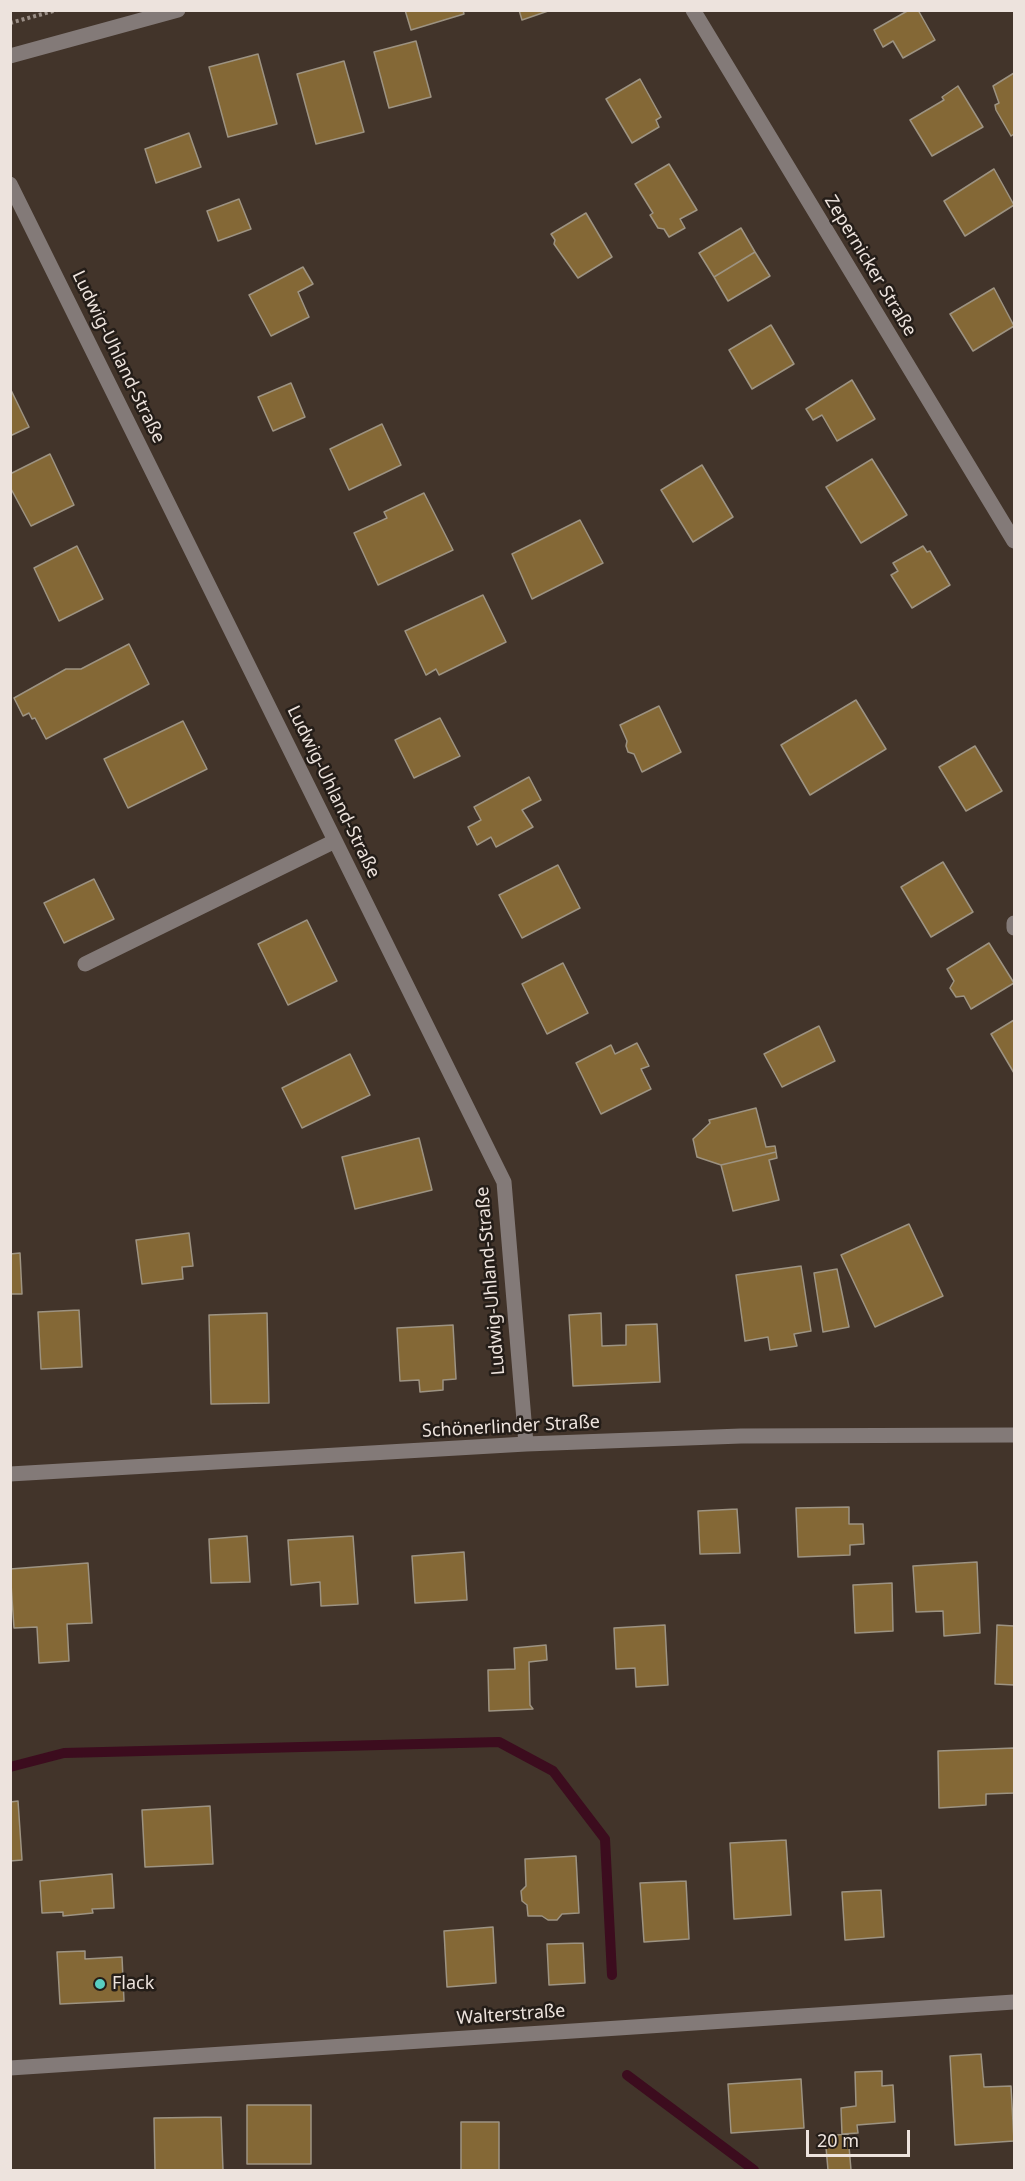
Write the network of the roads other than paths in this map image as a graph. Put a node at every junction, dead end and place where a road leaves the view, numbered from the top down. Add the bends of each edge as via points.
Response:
1 (178, 10) edge
2 (693, 10) edge
3 (10, 57) edge
4 (10, 184) edge
5 (1014, 542) edge
6 (335, 841) junction
7 (1014, 923) edge
8 (1014, 928) edge
9 (84, 964) dead end
10 (1014, 1435) edge
11 (526, 1444) junction
12 (10, 1474) edge
13 (1014, 2002) edge
14 (10, 2068) edge

1 - 3 street
2 - 5 street, Zepernicker Straße
4 - 6 street, Ludwig-Uhland-Straße
6 - 9 street
6 - 11 street, Ludwig-Uhland-Straße via 504,1182
7 - 8 street
10 - 11 street, Schönerlinder Straße via 741,1436
11 - 12 street, Schönerlinder Straße
13 - 14 street, Walterstraße

